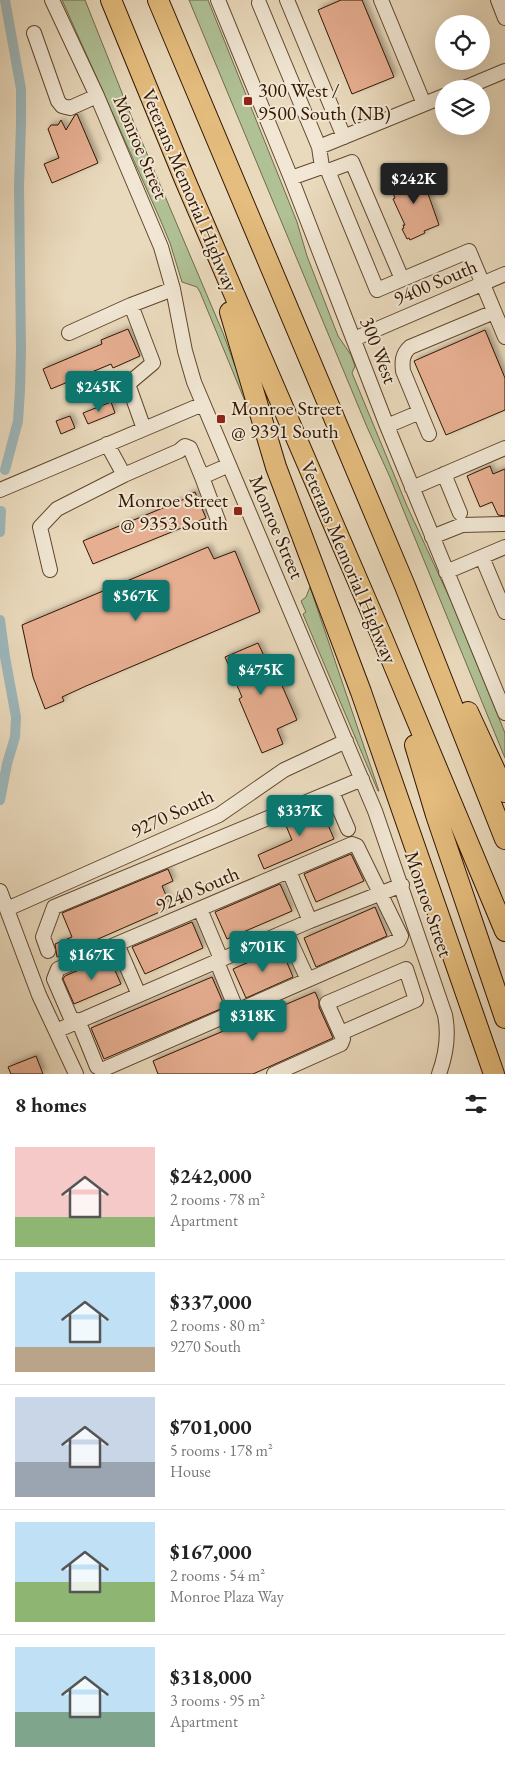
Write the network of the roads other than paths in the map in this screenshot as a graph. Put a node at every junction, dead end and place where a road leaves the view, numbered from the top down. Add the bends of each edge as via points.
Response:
1 (52, 0) edge
2 (111, 0) edge
3 (158, 0) edge
4 (219, 0) edge
5 (288, 0) edge
6 (381, 0) edge
7 (498, 0) edge
8 (262, 1) edge
9 (505, 18) edge
10 (34, 33) dead end
11 (505, 71) edge
12 (484, 80) edge
13 (96, 96) junction
14 (435, 100) edge
15 (424, 104) junction
16 (344, 137) junction
17 (319, 148) junction
18 (325, 169) junction
19 (290, 178) junction
20 (185, 180) junction
21 (505, 274) edge
22 (402, 279) junction
23 (482, 284) junction
24 (173, 289) junction
25 (131, 305) junction
26 (494, 312) junction
27 (68, 333) dead end
28 (505, 337) edge
29 (354, 338) junction
30 (203, 404) junction
31 (420, 412) junction
32 (387, 426) junction
33 (144, 429) junction
34 (428, 434) dead end
35 (107, 444) junction
36 (505, 448) edge
37 (229, 465) junction
38 (124, 474) junction
39 (444, 474) junction
40 (202, 477) junction
41 (412, 488) junction
42 (0, 490) edge
43 (460, 513) dead end
44 (219, 523) dead end
45 (503, 524) dead end
46 (432, 536) junction
47 (505, 547) edge
48 (482, 557) junction
49 (50, 570) dead end
50 (446, 572) junction
51 (405, 586) junction
52 (505, 612) edge
53 (382, 637) junction
54 (505, 713) edge
55 (346, 741) junction
56 (362, 779) junction
57 (332, 792) junction
58 (505, 792) edge
59 (348, 829) dead end
60 (505, 839) edge
61 (289, 871) junction
62 (402, 885) junction
63 (0, 890) edge
64 (380, 893) junction
65 (7, 909) junction
66 (200, 909) junction
67 (310, 921) junction
68 (505, 931) edge
69 (286, 932) junction
70 (117, 944) junction
71 (48, 951) dead end
72 (219, 961) junction
73 (308, 980) junction
74 (139, 995) junction
75 (237, 1011) junction
76 (505, 1018) edge
77 (75, 1022) junction
78 (56, 1031) junction
79 (341, 1033) junction
80 (76, 1074) edge
81 (274, 1074) edge
82 (439, 1074) edge
83 (494, 1074) edge

1 - 13 street, Monroe Street
2 - 20 highway, Veterans Memorial Highway
3 - 51 highway, Veterans Memorial Highway
4 - 19 street, 300 West
5 - 16 street
6 - 15 street
7 - 9 street
8 - 17 street
10 - 13 street via 62,106 70,108
11 - 12 street
13 - 24 street, Monroe Street via 154,228
14 - 15 street
15 - 16 street
16 - 17 street
17 - 18 street
18 - 19 street
18 - 22 street via 352,162
18 - 22 street via 377,290
19 - 29 street, 300 West
20 - 53 highway, Veterans Memorial Highway
20 - 83 highway via 220,281 276,468 373,726
21 - 23 street, 9400 South
22 - 23 street via 469,251
23 - 26 street
23 - 29 street, 9400 South
24 - 25 street
24 - 30 street, Monroe Street via 185,351
25 - 27 street
25 - 33 street via 152,363 128,384
26 - 28 street
26 - 31 street via 410,347 405,352 403,371
29 - 32 street, 300 West
30 - 33 street
30 - 37 street, Monroe Street
31 - 32 street
31 - 34 street
32 - 41 street, 300 West
33 - 35 street
35 - 38 street
35 - 42 street
36 - 39 street
37 - 40 street
37 - 55 street, Monroe Street
38 - 40 street via 185,446 190,448
38 - 49 street via 57,510 40,527
39 - 41 street
39 - 43 street
40 - 44 street
41 - 46 street, 300 West
45 - 46 street via 462,525
46 - 50 street, 300 West
47 - 48 street
48 - 50 street
48 - 52 street
50 - 54 street, 300 West
51 - 58 highway
51 - 60 highway, Veterans Memorial Highway
53 - 68 highway, Veterans Memorial Highway
53 - 76 highway via 436,815
55 - 56 street, Monroe Street
55 - 65 street, 9270 South via 284,770 219,815
56 - 57 street
56 - 62 street, Monroe Street
57 - 59 street
57 - 71 street via 54,907 43,937
61 - 64 street, 9240 South via 354,844
61 - 66 street, 9240 South
61 - 67 street
62 - 64 street
62 - 82 street, Monroe Street via 447,1024 446,1048
63 - 65 street
64 - 67 street
64 - 73 street, 9240 South via 400,939
65 - 78 street
66 - 70 street, 9240 South
66 - 72 street
67 - 69 street
69 - 72 street
69 - 73 street
70 - 74 street
70 - 77 street, 9240 South via 56,972 54,979
72 - 74 street
72 - 75 street
73 - 75 street, 9240 South
74 - 77 street
75 - 77 street, 9240 South via 104,1069 98,1067
77 - 78 street
78 - 80 street
79 - 79 street via 416,1000 406,969 328,1003
79 - 81 street via 341,1044

